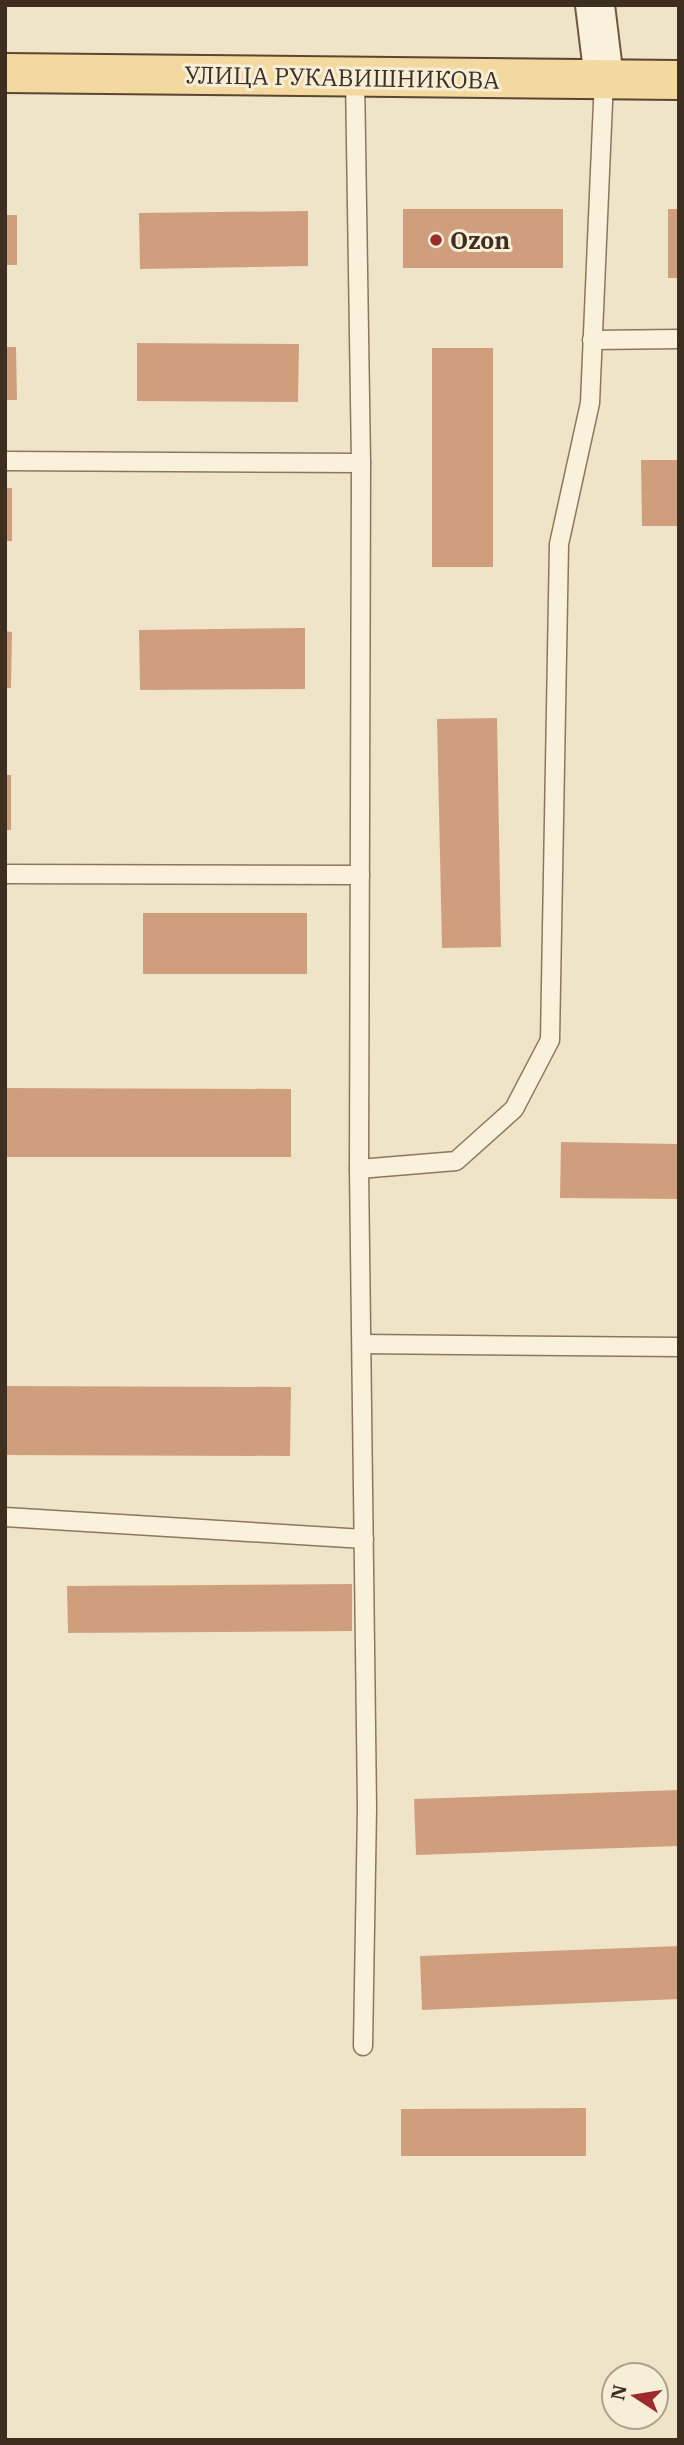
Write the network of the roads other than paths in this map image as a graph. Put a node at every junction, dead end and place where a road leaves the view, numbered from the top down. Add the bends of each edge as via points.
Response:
1 (595, 5) edge
2 (5, 73) edge
3 (355, 77) junction
4 (604, 79) junction
5 (679, 80) edge
6 (679, 339) edge
7 (592, 340) junction
8 (5, 461) edge
9 (361, 463) junction
10 (5, 874) edge
11 (360, 875) junction
12 (359, 1169) junction
13 (362, 1344) junction
14 (679, 1347) edge
15 (5, 1517) edge
16 (364, 1539) junction
17 (363, 2046) dead end

1 - 4 street
2 - 3 main road, УЛИЦА РУКАВИШНИКОВА
3 - 4 main road, УЛИЦА РУКАВИШНИКОВА
3 - 9 lane
4 - 5 main road, УЛИЦА РУКАВИШНИКОВА
4 - 7 lane
6 - 7 lane
7 - 12 lane via 590,403 559,544 550,1040 514,1109 456,1161
8 - 9 lane
9 - 11 lane
10 - 11 lane
11 - 12 lane
12 - 13 lane
13 - 14 lane
13 - 16 lane
15 - 16 lane
16 - 17 lane via 367,1808

